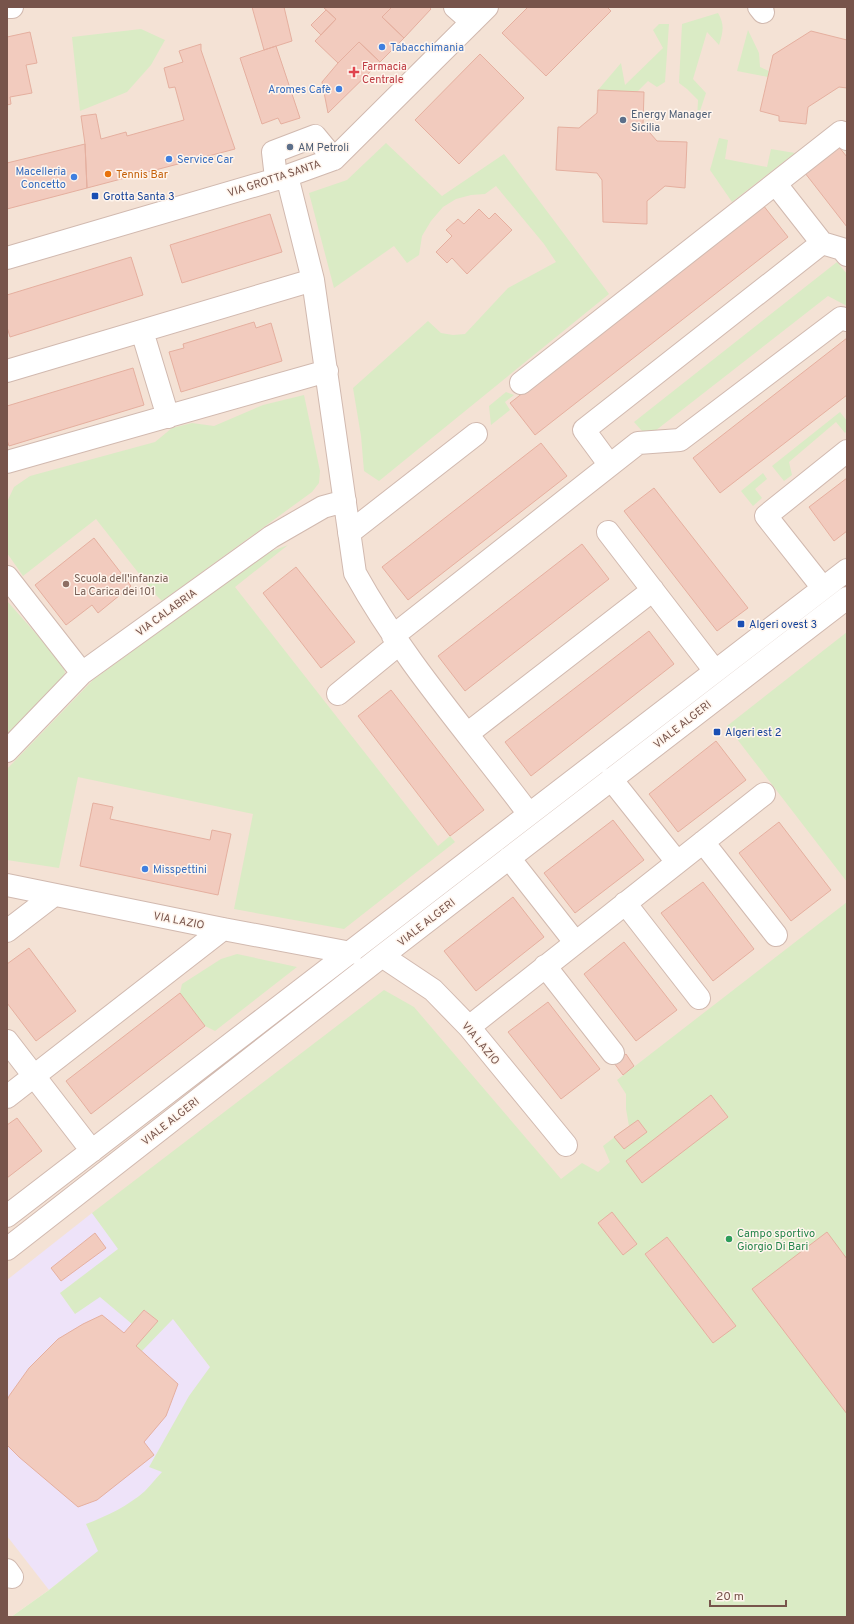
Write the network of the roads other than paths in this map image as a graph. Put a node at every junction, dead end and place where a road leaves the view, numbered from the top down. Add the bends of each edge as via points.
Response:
1 (12, 7) edge
2 (455, 7) edge
3 (487, 7) edge
4 (7, 8) edge
5 (472, 22) junction
6 (847, 139) edge
7 (282, 177) junction
8 (782, 192) dead end
9 (822, 243) junction
10 (847, 255) edge
11 (7, 258) edge
12 (313, 280) junction
13 (847, 320) edge
14 (142, 331) junction
15 (7, 371) edge
16 (327, 371) junction
17 (521, 383) dead end
18 (168, 417) junction
19 (476, 434) dead end
20 (847, 451) edge
21 (7, 462) edge
22 (609, 464) junction
23 (345, 501) junction
24 (608, 532) dead end
25 (349, 533) junction
26 (847, 570) edge
27 (7, 577) edge
28 (824, 588) junction
29 (653, 590) junction
30 (847, 598) edge
31 (396, 640) junction
32 (715, 671) junction
33 (82, 673) junction
34 (338, 694) dead end
35 (467, 734) junction
36 (7, 751) edge
37 (611, 779) junction
38 (764, 794) dead end
39 (529, 814) junction
40 (703, 842) junction
41 (509, 858) junction
42 (677, 862) junction
43 (7, 885) edge
44 (54, 895) junction
45 (625, 903) junction
46 (223, 929) junction
47 (7, 931) edge
48 (776, 935) dead end
49 (575, 942) junction
50 (351, 953) junction
51 (382, 956) junction
52 (545, 966) junction
53 (699, 998) dead end
54 (469, 1027) junction
55 (7, 1041) edge
56 (613, 1053) dead end
57 (34, 1076) junction
58 (7, 1097) edge
59 (566, 1145) dead end
60 (92, 1151) junction
61 (7, 1216) edge
62 (7, 1249) edge

1 - 4 street
2 - 5 street
3 - 5 street, VIA GROTTA SANTA
5 - 7 street, VIA GROTTA SANTA via 334,158 315,136 273,152
6 - 17 street via 841,132
7 - 11 street, VIA GROTTA SANTA
7 - 12 street
8 - 9 street
9 - 10 street via 842,249
9 - 22 street via 584,430
12 - 14 street
12 - 16 street
13 - 22 street via 840,318 680,440 638,443
14 - 15 street
14 - 18 street
16 - 18 street
16 - 23 street
18 - 21 street
19 - 25 street
20 - 28 street via 766,516
22 - 31 street
23 - 25 street
23 - 33 street, VIA CALABRIA via 322,507 271,537
24 - 29 street
25 - 31 street via 355,573
26 - 28 street, VIALE ALGERI
27 - 33 street
28 - 32 street, VIALE ALGERI
29 - 32 street
29 - 35 street
30 - 37 street, VIALE ALGERI
31 - 34 street
31 - 35 street
32 - 39 street, VIALE ALGERI
33 - 36 street, VIA CALABRIA
35 - 39 street
37 - 41 street, VIALE ALGERI
37 - 42 street
38 - 40 street
39 - 50 street, VIALE ALGERI
40 - 42 street
40 - 48 street
41 - 49 street
41 - 51 street, VIALE ALGERI
42 - 45 street
43 - 44 street, VIA LAZIO
44 - 46 street, VIA LAZIO
44 - 47 street
45 - 49 street
45 - 53 street
46 - 50 street, VIA LAZIO
46 - 57 street
49 - 52 street
50 - 60 street, VIALE ALGERI
51 - 54 street, VIA LAZIO via 433,990
51 - 62 street, VIALE ALGERI
52 - 54 street
52 - 56 street
54 - 59 street, VIA LAZIO
55 - 57 street
57 - 58 street
57 - 60 street
60 - 61 street, VIALE ALGERI

